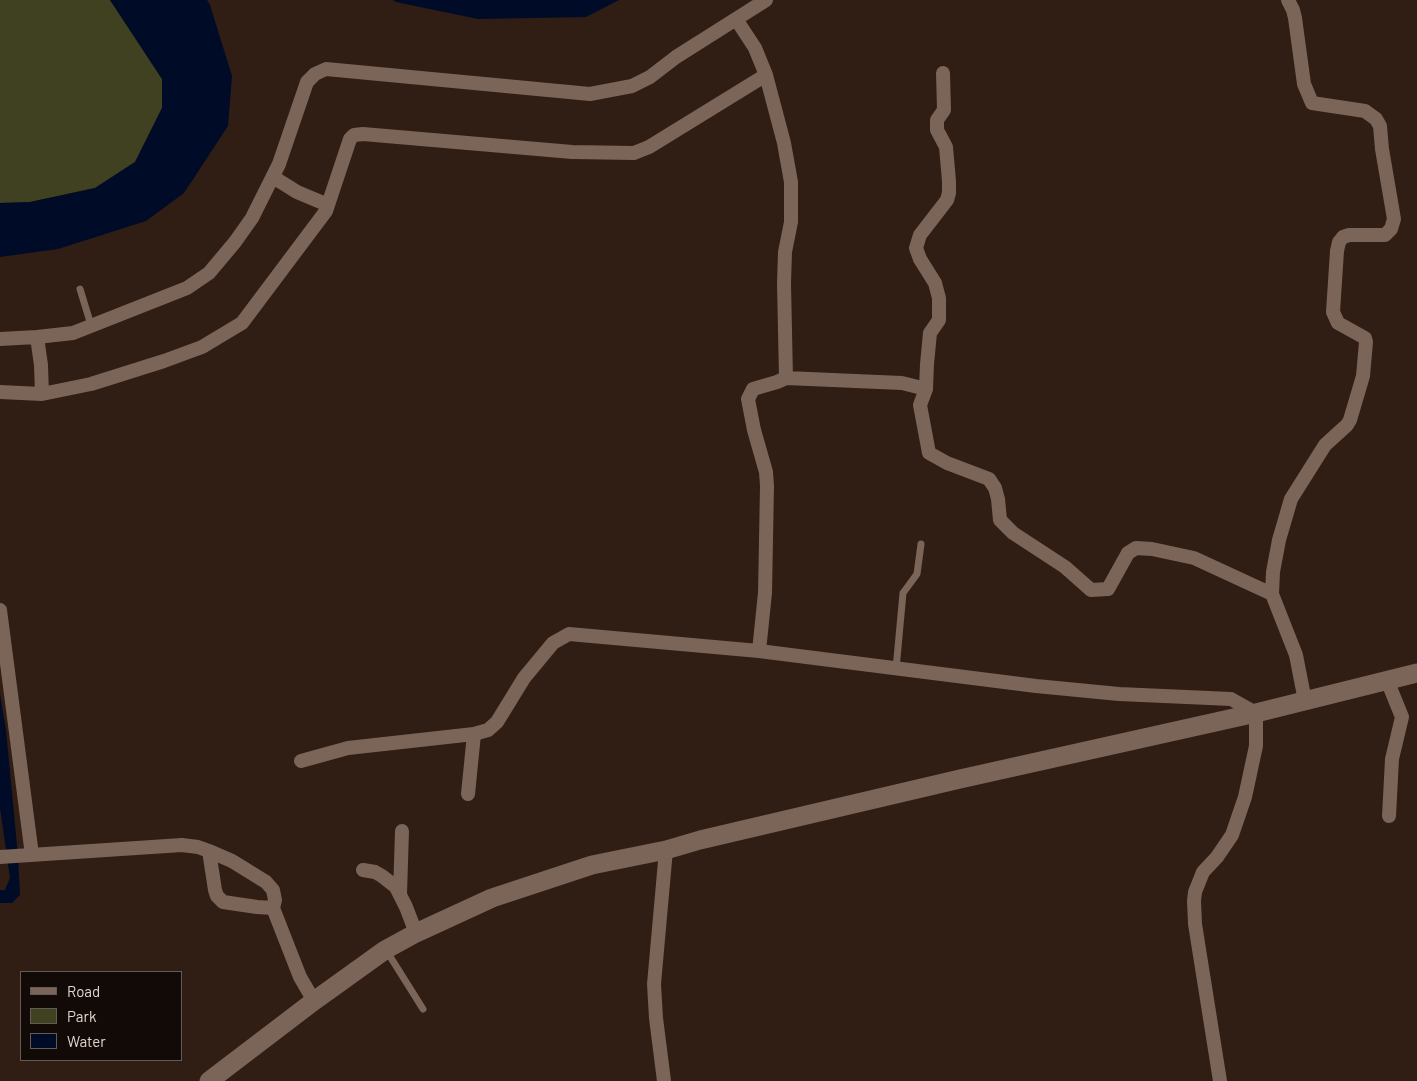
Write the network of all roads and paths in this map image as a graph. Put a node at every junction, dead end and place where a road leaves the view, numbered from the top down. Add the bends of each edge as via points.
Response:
1 (766, 0) edge
2 (1288, 0) edge
3 (736, 19) junction
4 (943, 73) dead end
5 (766, 76) junction
6 (273, 177) junction
7 (325, 203) junction
8 (80, 290) dead end
9 (91, 325) junction
10 (37, 337) junction
11 (0, 339) edge
12 (786, 378) junction
13 (926, 389) junction
14 (42, 390) junction
15 (0, 392) edge
16 (921, 544) dead end
17 (1272, 594) junction
18 (0, 610) edge
19 (759, 651) junction
20 (896, 669) junction
21 (1417, 673) edge
22 (1387, 680) junction
23 (1305, 701) junction
24 (1256, 713) junction
25 (474, 734) junction
26 (300, 761) dead end
27 (468, 794) dead end
28 (1389, 816) dead end
29 (402, 831) dead end
30 (666, 850) junction
31 (209, 852) junction
32 (29, 855) junction
33 (0, 857) edge
34 (363, 870) dead end
35 (400, 894) junction
36 (273, 908) junction
37 (416, 933) junction
38 (385, 950) junction
39 (314, 1000) junction
40 (423, 1010) dead end
41 (209, 1081) edge
42 (664, 1081) edge
43 (1220, 1081) edge

1 - 3 street
2 - 17 street via 1295,18 1304,84 1312,103 1365,111 1376,118 1380,126 1394,225 1384,236 1349,235 1339,242 1333,312 1338,323 1365,338 1363,376 1350,420 1325,445 1291,499 1279,540
3 - 5 street via 755,48
3 - 6 street via 676,57 650,78 632,86 590,94 326,68 307,82
4 - 13 street via 944,110 938,120 938,130 946,147 950,181 948,200 920,235 916,248 936,283 939,298 939,320 930,333
5 - 7 street via 634,153 572,152 354,135
5 - 12 street via 791,182 791,222 785,252 784,283
6 - 7 street via 299,193
6 - 9 street via 252,218 209,273 187,288
7 - 14 street via 276,279 242,323 202,347 164,361 91,384
8 - 9 lane
9 - 10 street via 73,333
10 - 11 street
10 - 14 street
12 - 13 street via 895,382
12 - 19 street via 753,389 748,399 767,486 765,593
13 - 17 street via 920,405 929,453 947,464 989,479 998,499 1000,520 1066,567 1091,590 1108,588 1128,553 1136,548 1194,558
14 - 15 street
16 - 20 lane via 917,574 903,593
17 - 23 street via 1296,655
18 - 32 street
19 - 20 street
19 - 25 street via 569,634 553,643 524,678 497,722 488,730
20 - 24 street via 1119,694 1231,699
21 - 22 main road
22 - 23 main road
22 - 28 street via 1402,717 1392,759
23 - 24 main road
24 - 30 main road via 960,779
24 - 43 street via 1256,746 1245,797 1232,835 1203,872 1194,901
25 - 26 street via 348,748
25 - 27 street
29 - 35 street
30 - 37 main road via 592,865 492,898
30 - 42 street via 654,984
31 - 32 street via 182,845
31 - 36 street via 232,861 266,882 273,890
31 - 36 street via 215,890 222,902
32 - 33 street
34 - 35 street via 382,876
35 - 37 street
36 - 39 street via 300,977
37 - 38 main road
38 - 39 main road
38 - 40 lane
39 - 41 main road

